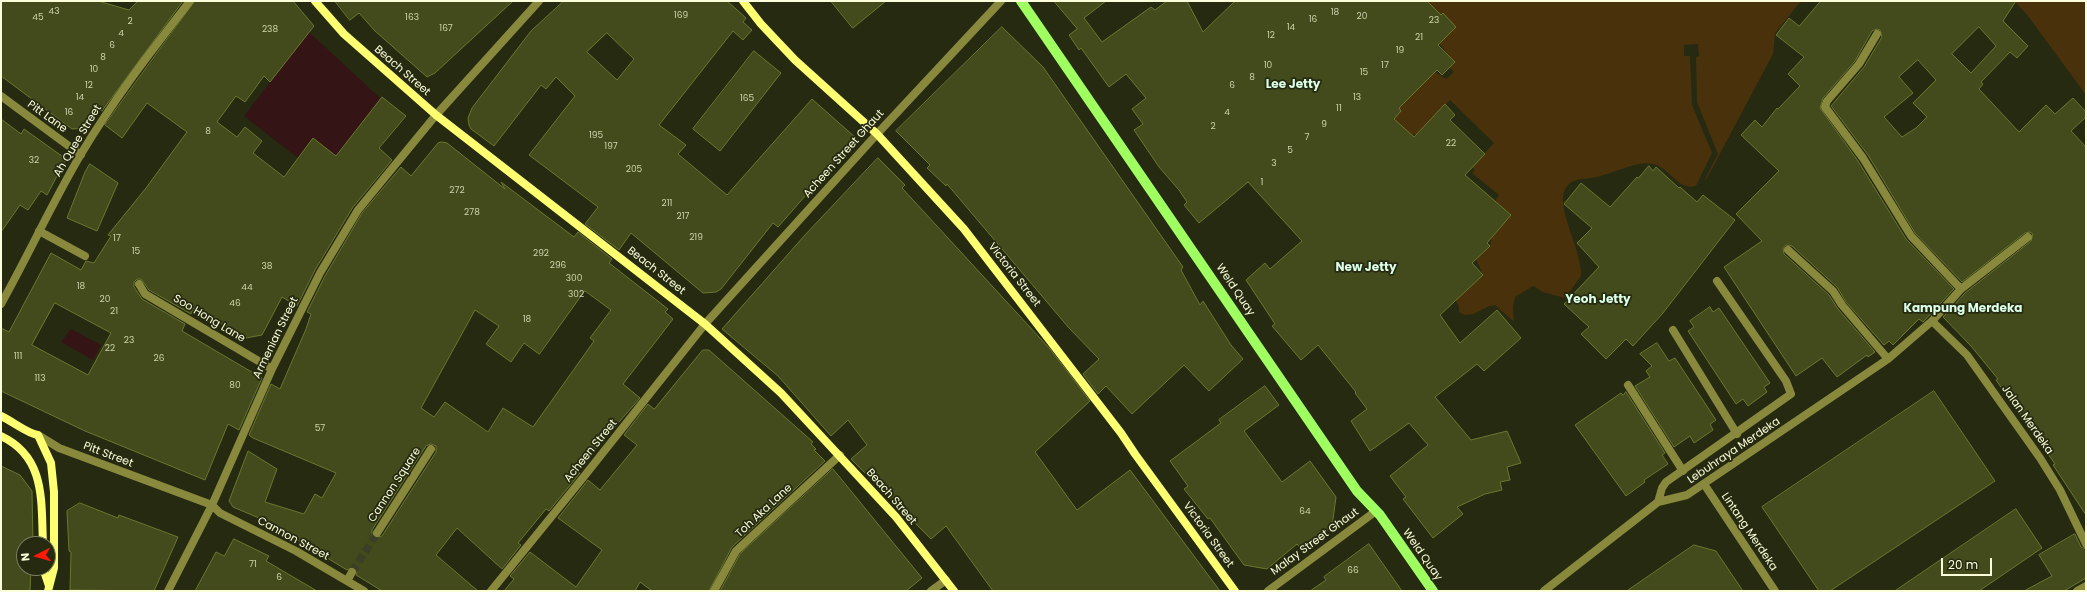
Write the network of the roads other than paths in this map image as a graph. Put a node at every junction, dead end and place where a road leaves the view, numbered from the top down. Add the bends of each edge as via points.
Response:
1 (190, 1) edge
2 (315, 1) edge
3 (539, 1) edge
4 (743, 1) edge
5 (1001, 1) edge
6 (1021, 1) edge
7 (1877, 34) dead end
8 (1, 96) edge
9 (436, 115) junction
10 (877, 134) junction
11 (81, 155) junction
12 (39, 231) junction
13 (2028, 237) dead end
14 (1788, 250) dead end
15 (85, 256) dead end
16 (1717, 280) dead end
17 (139, 284) dead end
18 (1961, 290) junction
19 (1, 304) edge
20 (1932, 322) junction
21 (705, 324) junction
22 (1674, 330) dead end
23 (1888, 359) junction
24 (272, 369) junction
25 (1628, 385) dead end
26 (1, 416) edge
27 (1737, 434) junction
28 (38, 435) junction
29 (1, 436) edge
30 (431, 449) dead end
31 (840, 455) junction
32 (1683, 471) junction
33 (1704, 484) junction
34 (1658, 502) junction
35 (212, 505) junction
36 (1376, 511) junction
37 (377, 533) tunnel mouth
38 (43, 536) edge
39 (2086, 544) edge
40 (352, 572) tunnel mouth
41 (46, 576) edge
42 (946, 580) junction
43 (347, 581) junction
44 (2086, 586) edge
45 (49, 588) edge
46 (168, 591) edge
47 (364, 591) edge
48 (491, 591) edge
49 (714, 591) edge
50 (931, 591) edge
51 (954, 591) edge
52 (1235, 591) edge
53 (1268, 591) edge
54 (1433, 591) edge
55 (1544, 591) edge
56 (1775, 591) edge
57 (2077, 591) edge

1 - 11 street, Ah Quee Street via 99,124
2 - 9 street, Beach Street via 344,34
3 - 9 street, Armenian Street
4 - 10 street, Victoria Street via 794,60
5 - 10 street, Acheen Street Ghaut
6 - 36 main road, Weld Quay via 1357,490
7 - 18 street via 1859,64 1827,101 1825,107 1863,158 1911,236
8 - 11 street, Pitt Lane
9 - 21 street, Beach Street
9 - 24 street, Armenian Street via 358,210 320,273
10 - 21 street, Acheen Street Ghaut
10 - 52 street, Victoria Street via 964,229 1121,433
11 - 12 street, Ah Quee Street
12 - 15 street
12 - 19 street, Ah Quee Street
13 - 18 street, Lebuhraya Merdeka
14 - 23 street via 1833,291
16 - 27 street via 1786,381 1791,394
17 - 24 street, Soo Hong Lane via 146,294
18 - 20 street, Lebuhraya Merdeka
20 - 23 street, Lebuhraya Merdeka
20 - 39 street, Jalan Merdeka via 1967,354 2040,458 2060,490
21 - 31 street, Beach Street via 781,393
21 - 48 street, Acheen Street
22 - 27 street
23 - 33 street, Lebuhraya Merdeka
24 - 35 street, Armenian Street
25 - 32 street
26 - 28 street, Pitt Street
27 - 32 street
28 - 35 street, Pitt Street via 59,448
28 - 45 street via 51,463 54,492 54,568
29 - 38 street via 23,451 35,468 40,487
30 - 37 street, Cannon Square
31 - 42 street, Beach Street
31 - 49 street, Toh Aka Lane via 736,551
32 - 34 street via 1666,482
33 - 34 street, Lebuhraya Merdeka via 1680,498
33 - 56 street, Lintang Merdeka
34 - 55 street, Lebuhraya Merdeka
35 - 43 street, Cannon Street via 220,514 296,551
35 - 46 street, Armenian Street
36 - 53 street, Malay Street Ghaut
36 - 54 main road, Weld Quay
40 - 43 street
41 - 45 street
42 - 50 street
42 - 51 street, Beach Street
43 - 47 street, Cannon Street
44 - 57 street

